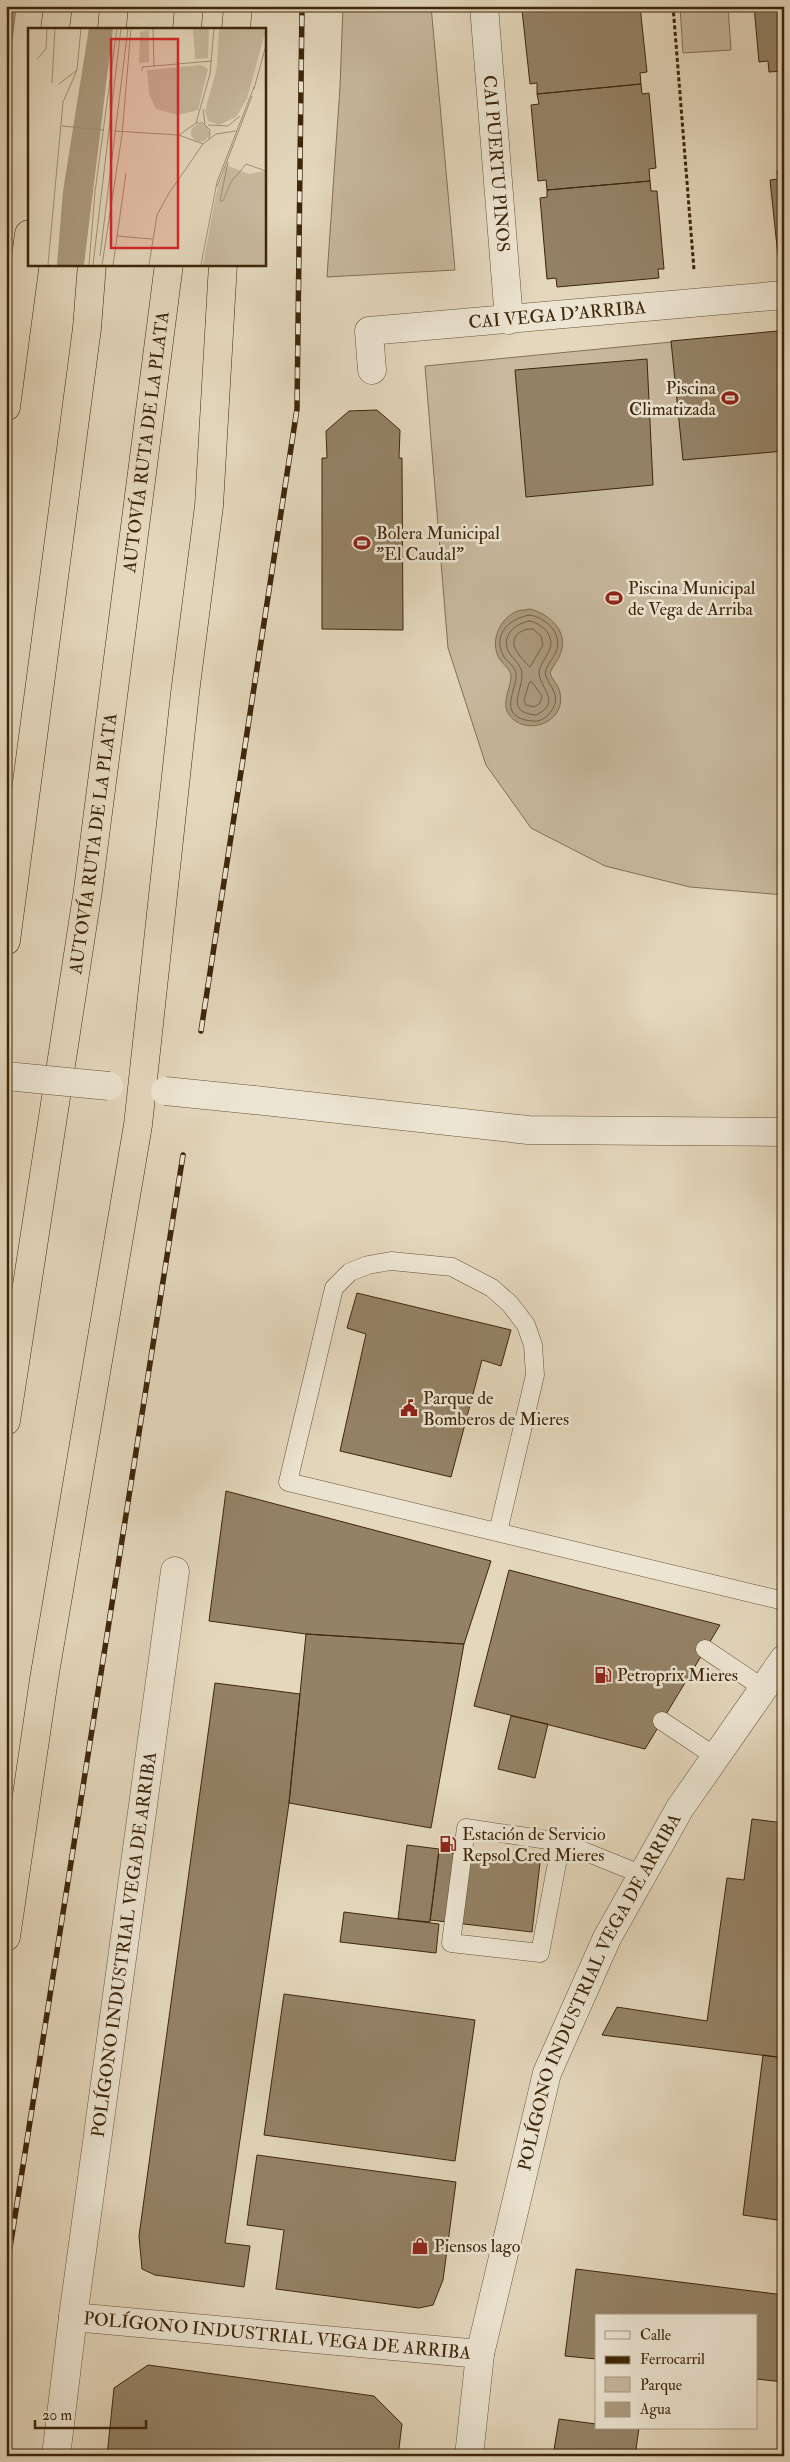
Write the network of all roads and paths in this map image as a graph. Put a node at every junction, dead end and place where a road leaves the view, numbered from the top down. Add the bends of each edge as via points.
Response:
1 (58, 6) edge
2 (114, 6) edge
3 (189, 6) edge
4 (238, 6) edge
5 (484, 6) edge
6 (673, 6) edge
7 (55, 28) edge
8 (112, 28) edge
9 (187, 28) edge
10 (236, 28) edge
11 (28, 242) edge
12 (92, 265) edge
13 (170, 265) edge
14 (223, 265) edge
15 (784, 296) edge
16 (696, 303) junction
17 (509, 320) junction
18 (372, 370) dead end
19 (6, 407) edge
20 (6, 941) edge
21 (6, 1076) edge
22 (153, 1090) junction
23 (784, 1132) edge
24 (6, 1421) edge
25 (498, 1532) junction
26 (176, 1571) dead end
27 (784, 1601) edge
28 (705, 1649) dead end
29 (784, 1659) edge
30 (763, 1688) junction
31 (662, 1721) dead end
32 (716, 1757) junction
33 (561, 1842) junction
34 (643, 1875) junction
35 (6, 1937) edge
36 (73, 2317) junction
37 (480, 2354) junction
38 (56, 2456) edge
39 (469, 2456) edge

1 - 7 highway
2 - 8 highway
3 - 9 highway
4 - 10 highway
5 - 17 street, CAI PUERTU PINOS
6 - 16 path
11 - 19 highway
12 - 20 highway via 86,338
13 - 24 highway, AUTOVÍA RUTA DE LA PLATA via 88,890
14 - 22 highway via 209,506 184,703
15 - 16 street, CAI VEGA D'ARRIBA
16 - 17 street, CAI VEGA D'ARRIBA
17 - 18 street, CAI VEGA D'ARRIBA via 369,331
21 - 22 street, bridge
22 - 23 street, bridge via 528,1130
22 - 35 highway via 138,1125 44,1678
25 - 25 lane via 535,1375 533,1345 526,1326 510,1304 492,1288 452,1267 391,1261 350,1272 334,1288 288,1482
25 - 27 lane
26 - 36 street, POLÍGONO INDUSTRIAL VEGA DE ARRIBA
28 - 30 lane
29 - 30 street, POLÍGONO INDUSTRIAL VEGA DE ARRIBA
30 - 32 street, POLÍGONO INDUSTRIAL VEGA DE ARRIBA
31 - 32 lane
32 - 34 street, POLÍGONO INDUSTRIAL VEGA DE ARRIBA via 680,1808
33 - 33 lane via 466,1828 451,1943 540,1953
33 - 34 lane
34 - 37 street, POLÍGONO INDUSTRIAL VEGA DE ARRIBA via 607,1938 548,2073
36 - 37 street, POLÍGONO INDUSTRIAL VEGA DE ARRIBA
36 - 38 street, POLÍGONO INDUSTRIAL VEGA DE ARRIBA
37 - 39 street, POLÍGONO INDUSTRIAL VEGA DE ARRIBA

